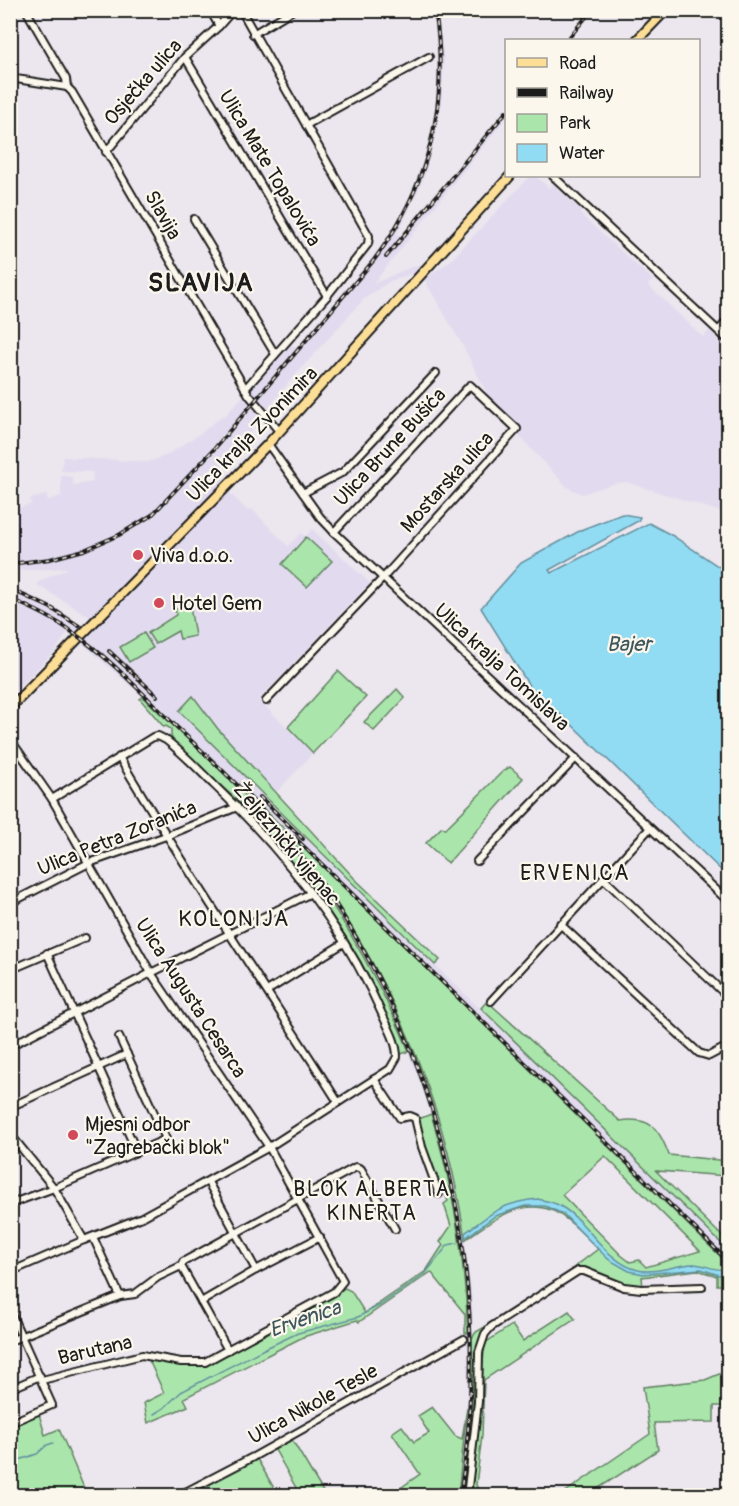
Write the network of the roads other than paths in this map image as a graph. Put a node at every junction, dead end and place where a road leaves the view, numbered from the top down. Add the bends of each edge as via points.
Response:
1 (26, 10) edge
2 (210, 10) edge
3 (232, 10) edge
4 (241, 10) edge
5 (293, 10) edge
6 (666, 10) edge
7 (219, 26) junction
8 (253, 34) junction
9 (638, 39) edge
10 (184, 57) junction
11 (429, 57) dead end
12 (10, 78) edge
13 (67, 87) junction
14 (306, 125) junction
15 (106, 152) junction
16 (509, 177) edge
17 (553, 177) edge
18 (194, 219) dead end
19 (327, 296) junction
20 (729, 320) edge
21 (719, 330) junction
22 (729, 340) edge
23 (275, 354) junction
24 (436, 373) dead end
25 (470, 385) joint
26 (245, 389) junction
27 (279, 432) junction
28 (268, 444) junction
29 (303, 493) junction
30 (334, 532) junction
31 (383, 578) junction
32 (266, 701) dead end
33 (10, 708) edge
34 (10, 739) edge
35 (119, 757) junction
36 (576, 758) junction
37 (52, 799) junction
38 (237, 807) junction
39 (649, 829) junction
40 (166, 836) junction
41 (477, 861) dead end
42 (89, 863) junction
43 (603, 878) junction
44 (311, 893) junction
45 (729, 901) edge
46 (10, 903) edge
47 (561, 924) junction
48 (231, 934) junction
49 (85, 938) dead end
50 (344, 943) junction
51 (47, 953) junction
52 (10, 970) edge
53 (151, 973) junction
54 (267, 991) junction
55 (729, 997) edge
56 (491, 1001) dead end
57 (75, 1013) junction
58 (119, 1036) dead end
59 (10, 1046) edge
60 (729, 1046) edge
61 (128, 1054) junction
62 (100, 1067) junction
63 (374, 1079) junction
64 (338, 1102) junction
65 (10, 1107) edge
66 (10, 1134) edge
67 (269, 1147) junction
68 (137, 1152) junction
69 (208, 1182) junction
70 (54, 1188) junction
71 (439, 1194) dead end
72 (299, 1198) junction
73 (10, 1204) edge
74 (395, 1229) dead end
75 (236, 1233) junction
76 (93, 1237) junction
77 (320, 1237) junction
78 (84, 1240) junction
79 (181, 1266) junction
80 (256, 1270) junction
81 (10, 1272) edge
82 (342, 1275) joint
83 (702, 1287) dead end
84 (120, 1296) junction
85 (201, 1302) junction
86 (10, 1311) edge
87 (22, 1336) junction
88 (464, 1339) dead end
89 (10, 1341) edge
90 (228, 1350) junction
91 (41, 1378) junction
92 (10, 1389) edge
93 (10, 1423) edge
94 (177, 1496) edge
95 (468, 1496) edge

1 - 13 street, Slavija
2 - 7 street
3 - 7 street, Osječka ulica
4 - 8 street
5 - 8 street
6 - 9 main road
7 - 10 street, Osječka ulica
8 - 14 street
10 - 15 street, Osječka ulica
10 - 19 street, Ulica Mate Topalovića
11 - 14 street
12 - 13 street
13 - 15 street, Slavija
14 - 19 street via 369,236 368,244
15 - 26 street, Slavija
16 - 27 main road, Ulica kralja Zvonimira
17 - 21 street
18 - 23 street
19 - 23 street
20 - 21 street
21 - 22 street
23 - 26 street
24 - 29 street via 343,472
25 - 30 street, Ulica Brune Bušića
25 - 31 street, Mostarska ulica via 517,429
26 - 27 street, Slavija
27 - 28 main road, Ulica kralja Zvonimira
28 - 29 street, Ulica kralja Tomislava
28 - 33 main road, Ulica kralja Zvonimira
29 - 30 street, Ulica kralja Tomislava
30 - 31 street, Ulica kralja Tomislava
31 - 32 street
31 - 36 street, Ulica kralja Tomislava
34 - 37 street, Ulica Augusta Cesarca
35 - 37 street
35 - 38 street, Željeznički vijenac via 158,736
35 - 40 street
36 - 39 street, Ulica kralja Tomislava
36 - 41 street
37 - 42 street, Ulica Augusta Cesarca
38 - 40 street, Ulica Petra Zoranića
38 - 44 street, Željeznički vijenac
39 - 43 street
39 - 45 street, Ulica kralja Tomislava
40 - 42 street, Ulica Petra Zoranića
40 - 48 street
42 - 46 street, Ulica Petra Zoranića
42 - 53 street, Ulica Augusta Cesarca
43 - 47 street
43 - 55 street
44 - 48 street
44 - 50 street, Željeznički vijenac
47 - 56 street
47 - 60 street via 699,1053 709,1056
48 - 53 street
48 - 54 street
49 - 51 street
50 - 54 street
50 - 63 street, Željeznički vijenac via 374,995 397,1057 390,1069
51 - 52 street
51 - 57 street
53 - 57 street
53 - 67 street, Ulica Augusta Cesarca
54 - 64 street
57 - 59 street
57 - 62 street
58 - 61 street
61 - 62 street
61 - 68 street via 166,1139
62 - 65 street
62 - 68 street
63 - 64 street
63 - 71 street via 400,1118 415,1118
64 - 67 street
66 - 70 street
67 - 69 street
67 - 72 street, Ulica Augusta Cesarca
68 - 70 street
69 - 75 street
69 - 76 street via 142,1217
70 - 73 street
70 - 78 street
72 - 74 street via 356,1167 361,1169
72 - 75 street
72 - 77 street, Ulica Augusta Cesarca
75 - 79 street
75 - 80 street
76 - 78 street
76 - 84 street
77 - 80 street
77 - 82 street, Ulica Augusta Cesarca
78 - 81 street
79 - 84 street via 135,1294
79 - 85 street
80 - 85 street
82 - 90 street, Barutana via 342,1284 334,1292
83 - 95 street via 624,1287 578,1270 491,1327 479,1352
84 - 87 street
85 - 90 street
86 - 87 street
87 - 89 street
87 - 91 street
88 - 94 street, Ulica Nikole Tesle
90 - 91 street, Barutana via 194,1364 142,1355
91 - 92 street, Barutana
91 - 93 street via 52,1405

